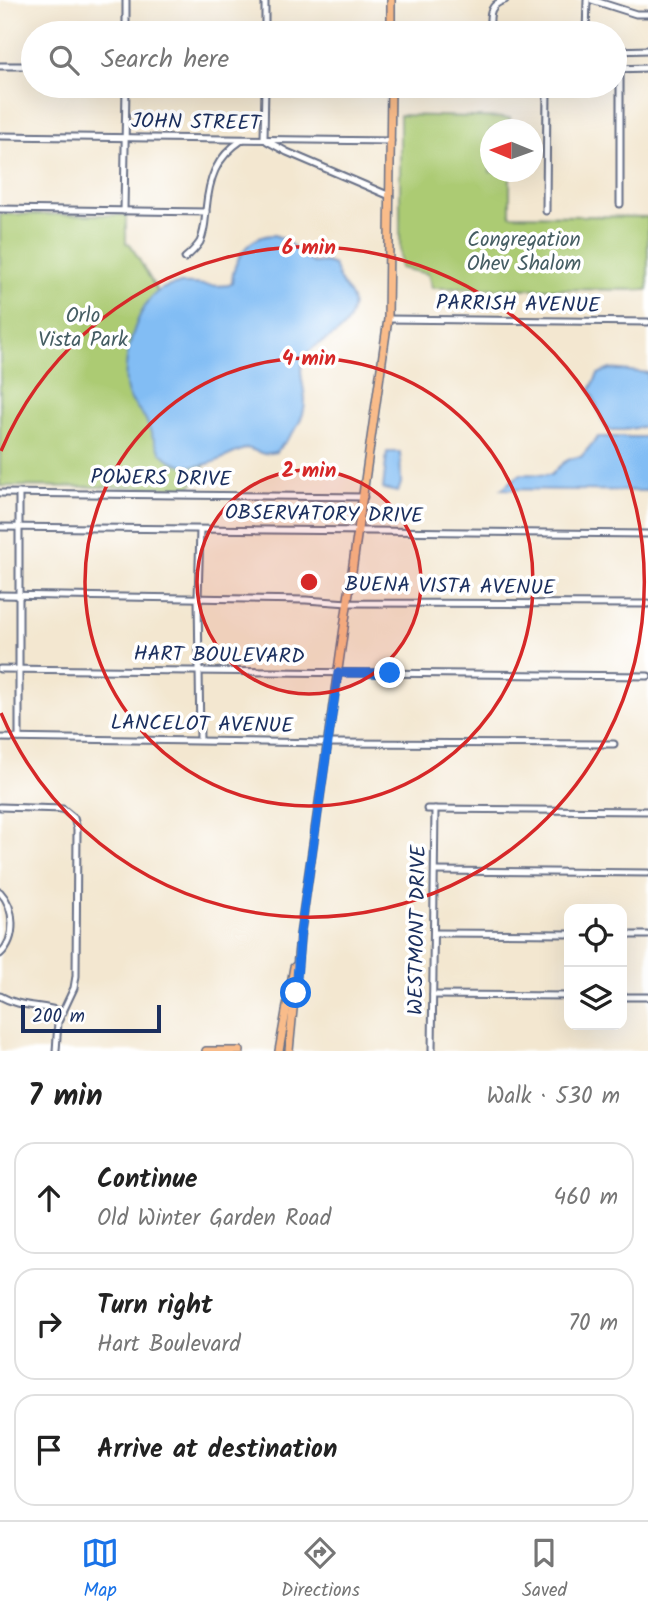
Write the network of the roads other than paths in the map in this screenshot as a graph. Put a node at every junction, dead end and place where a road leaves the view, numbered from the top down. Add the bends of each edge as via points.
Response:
1 (127, 0) edge
2 (265, 0) edge
3 (383, 0) edge
4 (391, 0) edge
5 (505, 0) edge
6 (590, 0) edge
7 (604, 2) edge
8 (648, 14) edge
9 (126, 21) edge
10 (265, 21) edge
11 (391, 21) edge
12 (490, 21) edge
13 (586, 21) edge
14 (648, 50) edge
15 (627, 51) edge
16 (0, 66) edge
17 (21, 66) edge
18 (648, 68) edge
19 (627, 69) edge
20 (126, 98) edge
21 (265, 98) edge
22 (391, 98) edge
23 (547, 98) edge
24 (618, 98) edge
25 (0, 136) edge
26 (125, 138) junction
27 (243, 139) junction
28 (264, 139) junction
29 (290, 140) junction
30 (391, 141) junction
31 (287, 152) junction
32 (390, 197) junction
33 (620, 204) dead end
34 (0, 209) edge
35 (124, 211) junction
36 (546, 211) dead end
37 (206, 212) junction
38 (186, 258) dead end
39 (388, 319) junction
40 (648, 322) edge
41 (0, 493) edge
42 (19, 493) junction
43 (364, 498) junction
44 (0, 527) edge
45 (19, 527) junction
46 (200, 530) junction
47 (359, 532) junction
48 (648, 534) edge
49 (0, 595) edge
50 (18, 596) junction
51 (198, 598) junction
52 (348, 603) junction
53 (648, 604) edge
54 (0, 669) edge
55 (18, 669) junction
56 (198, 671) junction
57 (338, 673) junction
58 (648, 676) edge
59 (0, 738) edge
60 (19, 738) junction
61 (200, 740) junction
62 (328, 743) junction
63 (614, 744) dead end
64 (0, 807) edge
65 (427, 809) dead end
66 (435, 809) junction
67 (648, 811) edge
68 (435, 871) junction
69 (648, 873) edge
70 (0, 892) edge
71 (434, 933) junction
72 (564, 934) edge
73 (627, 935) edge
74 (648, 935) edge
75 (300, 936) junction
76 (0, 954) edge
77 (433, 995) junction
78 (0, 996) edge
79 (564, 996) edge
80 (627, 997) edge
81 (648, 997) edge
82 (63, 1012) junction
83 (56, 1051) edge
84 (206, 1051) edge
85 (240, 1051) edge
86 (279, 1051) edge
87 (289, 1051) edge
88 (432, 1051) edge

1 - 9 street
2 - 10 street
3 - 4 street
4 - 11 main road
5 - 12 street via 490,10
6 - 7 street
6 - 13 street via 585,6
7 - 8 street
14 - 15 street
16 - 17 street
18 - 19 street
20 - 26 street
21 - 28 street
22 - 30 main road
23 - 36 street
24 - 33 street
25 - 26 street, JOHN STREET
26 - 27 street, JOHN STREET
26 - 35 street
27 - 28 street, JOHN STREET
27 - 37 street via 217,163
28 - 29 street, JOHN STREET
28 - 31 street
29 - 30 street, JOHN STREET
29 - 31 street
30 - 32 main road
31 - 32 street
32 - 39 main road
34 - 35 street
35 - 37 street
37 - 38 street via 199,243
39 - 40 street, PARRISH AVENUE
39 - 43 main road
41 - 42 street, POWERS DRIVE
42 - 43 street, POWERS DRIVE
42 - 45 street
43 - 47 main road
44 - 45 street, OBSERVATORY DRIVE
45 - 46 street, OBSERVATORY DRIVE
45 - 50 street
46 - 47 street, OBSERVATORY DRIVE
46 - 51 street
47 - 48 street, OBSERVATORY DRIVE
47 - 52 main road
49 - 50 street, BUENA VISTA AVENUE
50 - 51 street, BUENA VISTA AVENUE
50 - 55 street
51 - 52 street, BUENA VISTA AVENUE
51 - 56 street
52 - 53 street, BUENA VISTA AVENUE
52 - 57 main road
54 - 55 street, HART BOULEVARD
55 - 56 street, HART BOULEVARD
55 - 60 street
56 - 57 street, HART BOULEVARD
56 - 61 street
57 - 58 street, HART BOULEVARD
57 - 62 main road
59 - 60 street, LANCELOT AVENUE
60 - 61 street, LANCELOT AVENUE
61 - 62 street, LANCELOT AVENUE
62 - 63 street, LANCELOT AVENUE
62 - 75 main road
64 - 82 street via 63,809 74,818 76,976
65 - 66 street
66 - 67 street
66 - 68 street, WESTMONT DRIVE
68 - 69 street
68 - 71 street, WESTMONT DRIVE
70 - 76 street via 11,908 12,934
71 - 72 street
71 - 77 street, WESTMONT DRIVE
73 - 74 street
75 - 86 main road
75 - 87 main road
77 - 79 street
77 - 88 street, WESTMONT DRIVE
78 - 82 street via 12,1003
80 - 81 street
82 - 83 street
84 - 85 main road

